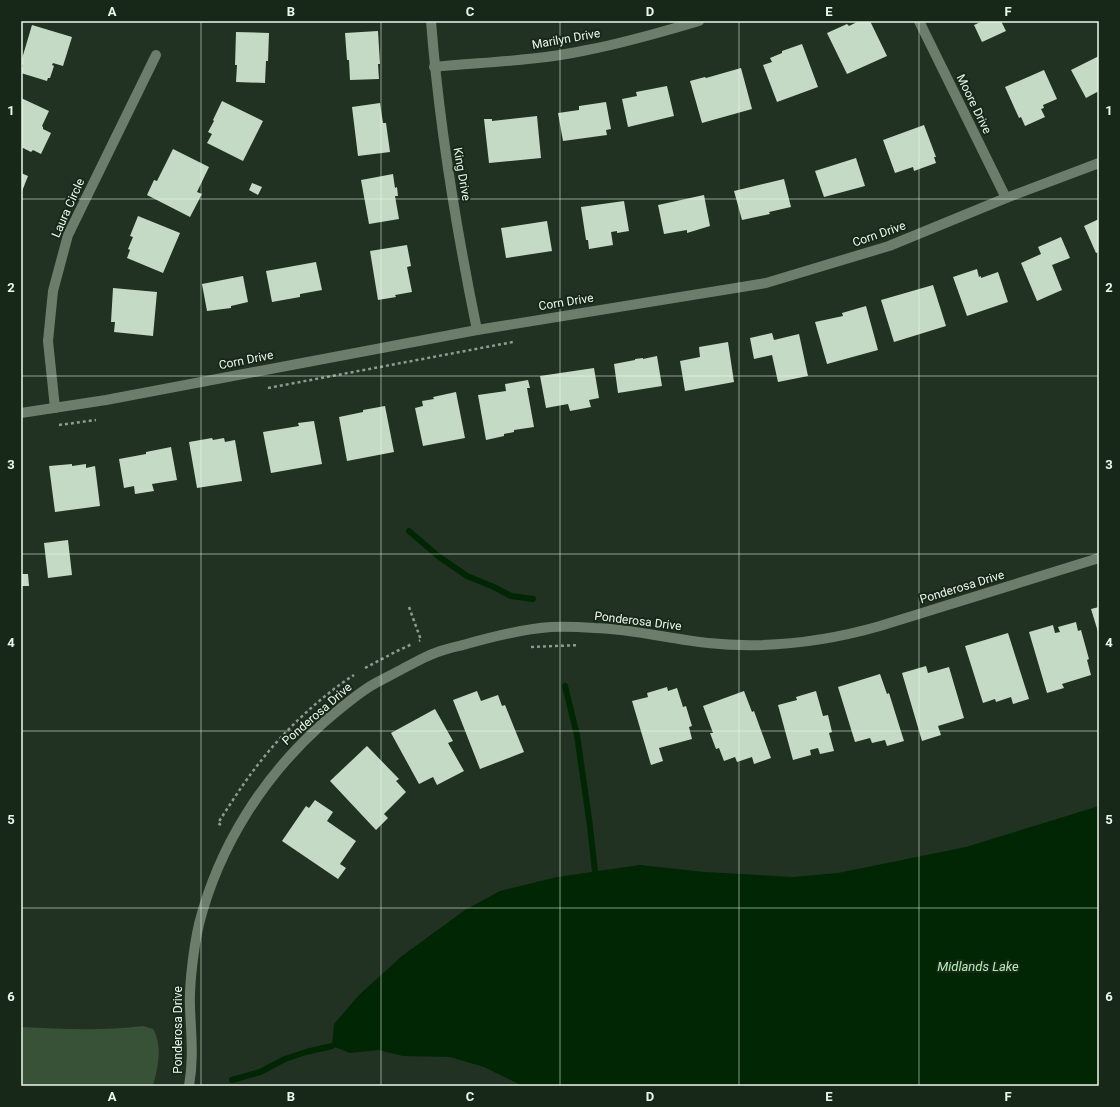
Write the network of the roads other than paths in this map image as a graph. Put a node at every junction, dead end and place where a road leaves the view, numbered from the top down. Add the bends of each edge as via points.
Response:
1 (431, 21) edge
2 (699, 21) edge
3 (919, 21) edge
4 (156, 55) dead end
5 (434, 67) junction
6 (1099, 163) edge
7 (1006, 198) junction
8 (477, 330) junction
9 (54, 408) junction
10 (21, 413) edge
11 (1099, 558) edge
12 (189, 1086) edge

1 - 5 street, King Drive
2 - 5 street, Marilyn Drive via 585,51
3 - 7 street, Moore Drive
4 - 9 street, Laura Circle via 68,235 53,291 48,341
5 - 8 street, King Drive via 445,158
6 - 7 street, Corn Drive
7 - 8 street, Corn Drive via 889,246 766,283
8 - 9 street, Corn Drive
9 - 10 street, Corn Drive
11 - 12 street, Ponderosa Drive via 853,634 800,643 740,645 670,639 604,628 549,628 492,637 436,653 367,688 339,709 291,754 257,798 235,834 216,873 199,926 193,962 189,1006 192,1053

